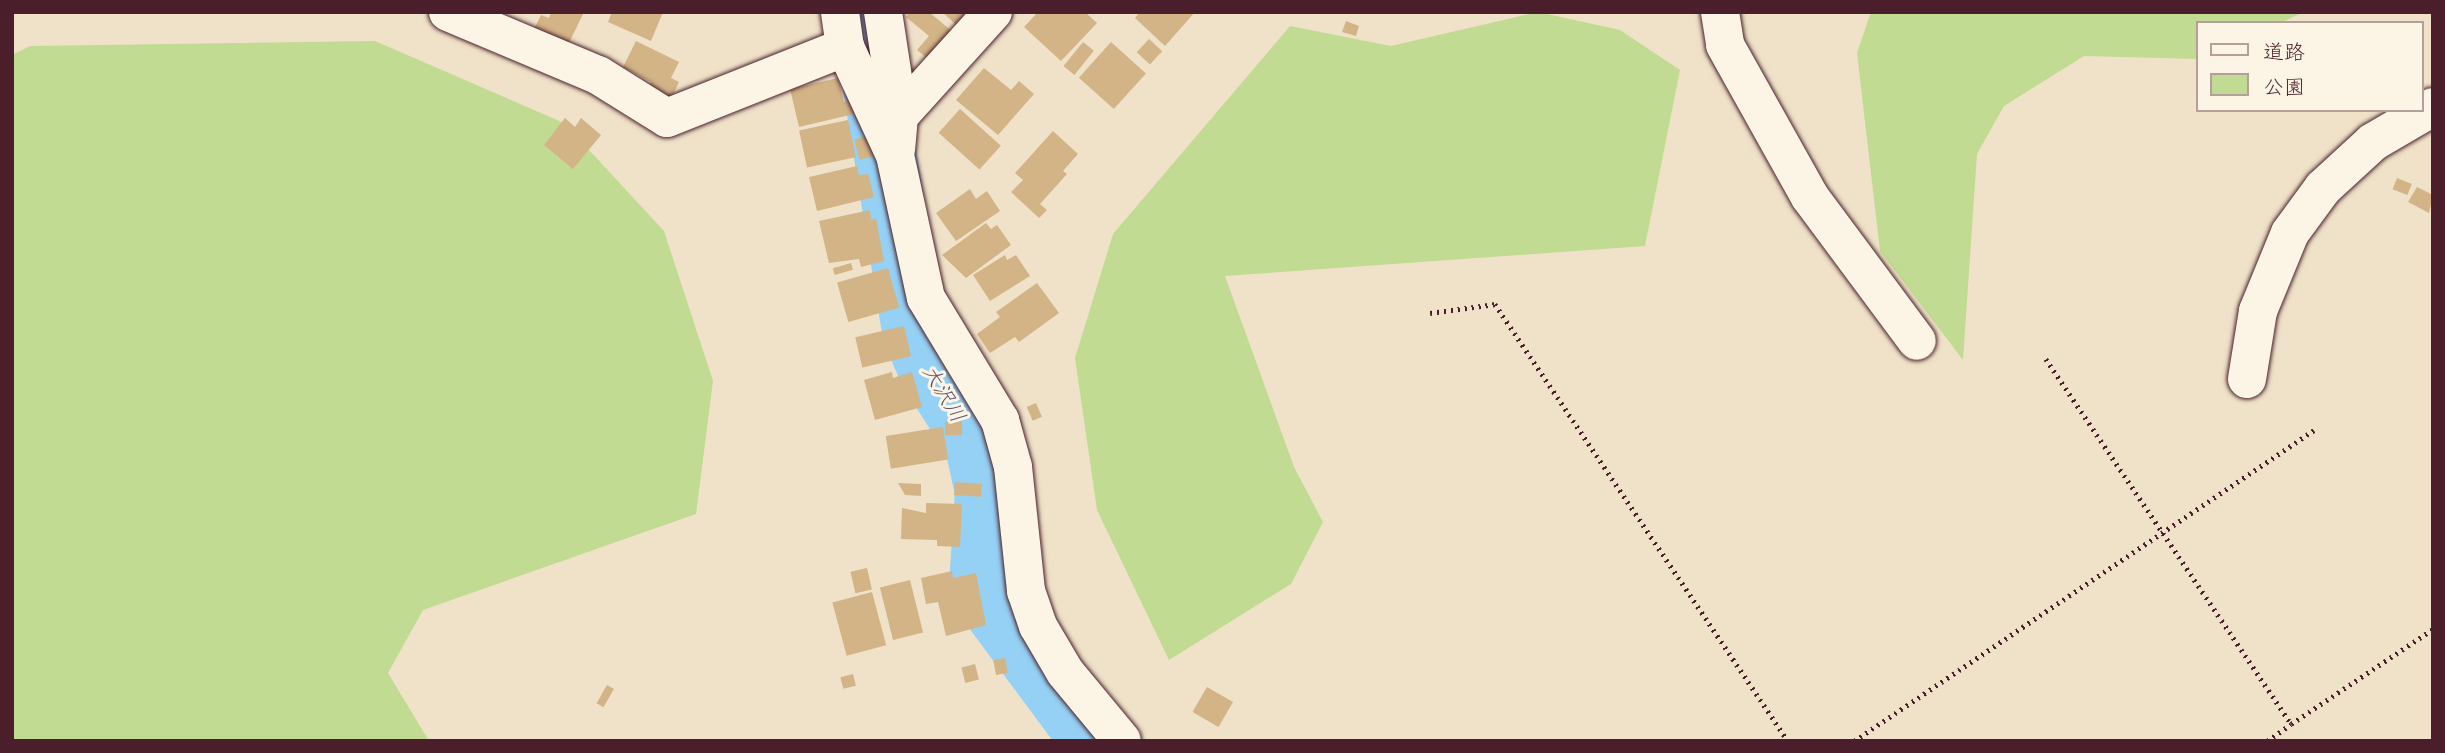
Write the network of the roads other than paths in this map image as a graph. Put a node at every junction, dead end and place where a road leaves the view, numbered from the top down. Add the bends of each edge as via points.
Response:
1 (448, 12) edge
2 (883, 12) edge
3 (993, 12) edge
4 (1720, 12) edge
5 (842, 30) edge
6 (2433, 107) edge
7 (899, 117) junction
8 (895, 155) junction
9 (1917, 341) dead end
10 (2247, 379) dead end
11 (1122, 741) edge

1 - 5 street via 598,75 667,118
2 - 7 street
3 - 7 street
4 - 9 street via 1725,45 1810,197
5 - 8 street
6 - 10 street via 2373,142 2323,188 2290,233 2258,311
7 - 8 street
8 - 11 street via 926,298 1000,420 1013,467 1026,591 1038,626 1065,672

